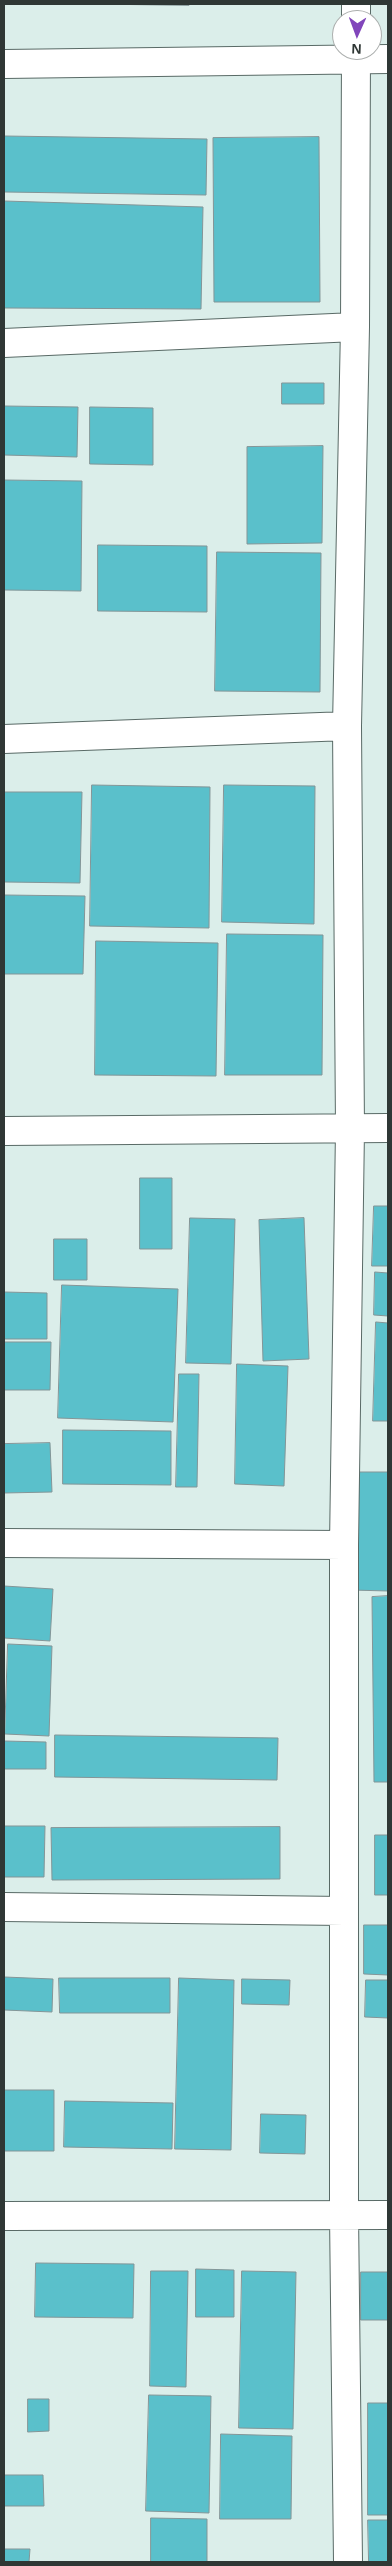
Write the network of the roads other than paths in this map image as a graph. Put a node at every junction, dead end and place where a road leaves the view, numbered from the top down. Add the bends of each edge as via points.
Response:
1 (332, 55) edge
2 (356, 60) edge
3 (4, 64) edge
4 (354, 327) junction
5 (4, 343) edge
6 (347, 726) junction
7 (4, 739) edge
8 (388, 1128) edge
9 (350, 1129) junction
10 (4, 1131) edge
11 (4, 1543) edge
12 (344, 1545) junction
13 (4, 1907) edge
14 (344, 1911) junction
15 (344, 2214) junction
16 (388, 2215) edge
17 (4, 2216) edge
18 (348, 2562) edge

1 - 3 street
2 - 4 street
4 - 5 street
4 - 6 street
6 - 7 street
6 - 9 street
8 - 9 street
9 - 10 street
9 - 12 street
11 - 12 street
12 - 14 street
13 - 14 street
14 - 15 street
15 - 16 street
15 - 17 street
15 - 18 street

